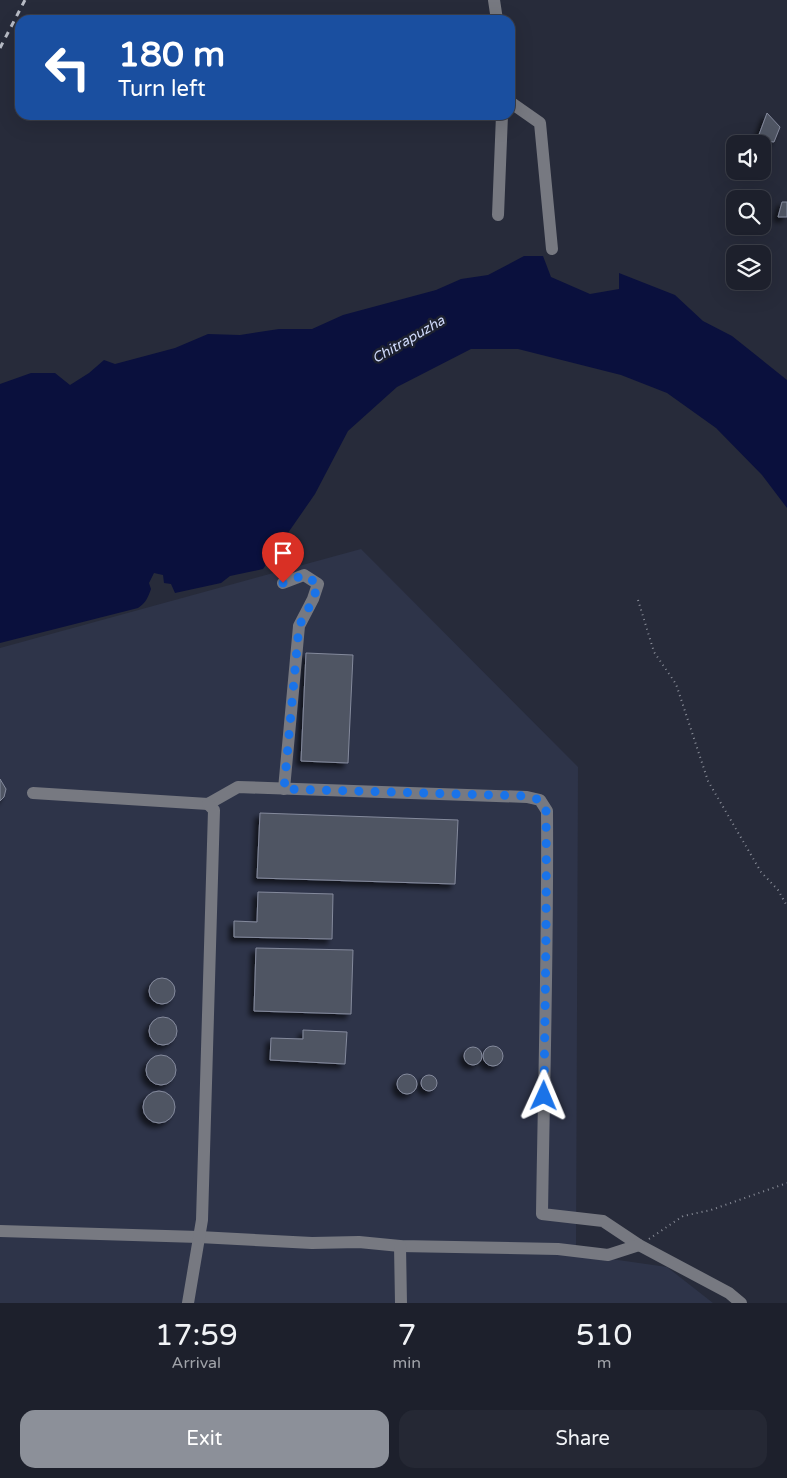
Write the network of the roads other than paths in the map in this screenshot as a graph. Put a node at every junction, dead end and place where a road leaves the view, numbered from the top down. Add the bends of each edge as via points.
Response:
1 (494, 0) edge
2 (496, 15) edge
3 (515, 106) edge
4 (502, 120) edge
5 (498, 214) dead end
6 (552, 249) dead end
7 (283, 583) dead end
8 (284, 789) junction
9 (33, 793) dead end
10 (208, 804) junction
11 (0, 1231) edge
12 (199, 1237) junction
13 (400, 1246) junction
14 (639, 1246) junction
15 (188, 1303) edge
16 (401, 1303) edge
17 (742, 1303) edge

1 - 2 street
3 - 6 street via 540,124
4 - 5 street
7 - 8 street via 304,575 318,584 299,626
8 - 10 street via 238,787
8 - 14 street via 527,796 540,800 546,811 548,925 544,980 542,1214 603,1221
9 - 10 street
10 - 12 street via 214,810
11 - 12 street
12 - 13 street
12 - 15 street
13 - 14 street via 558,1249 608,1255
13 - 16 street
14 - 17 street

